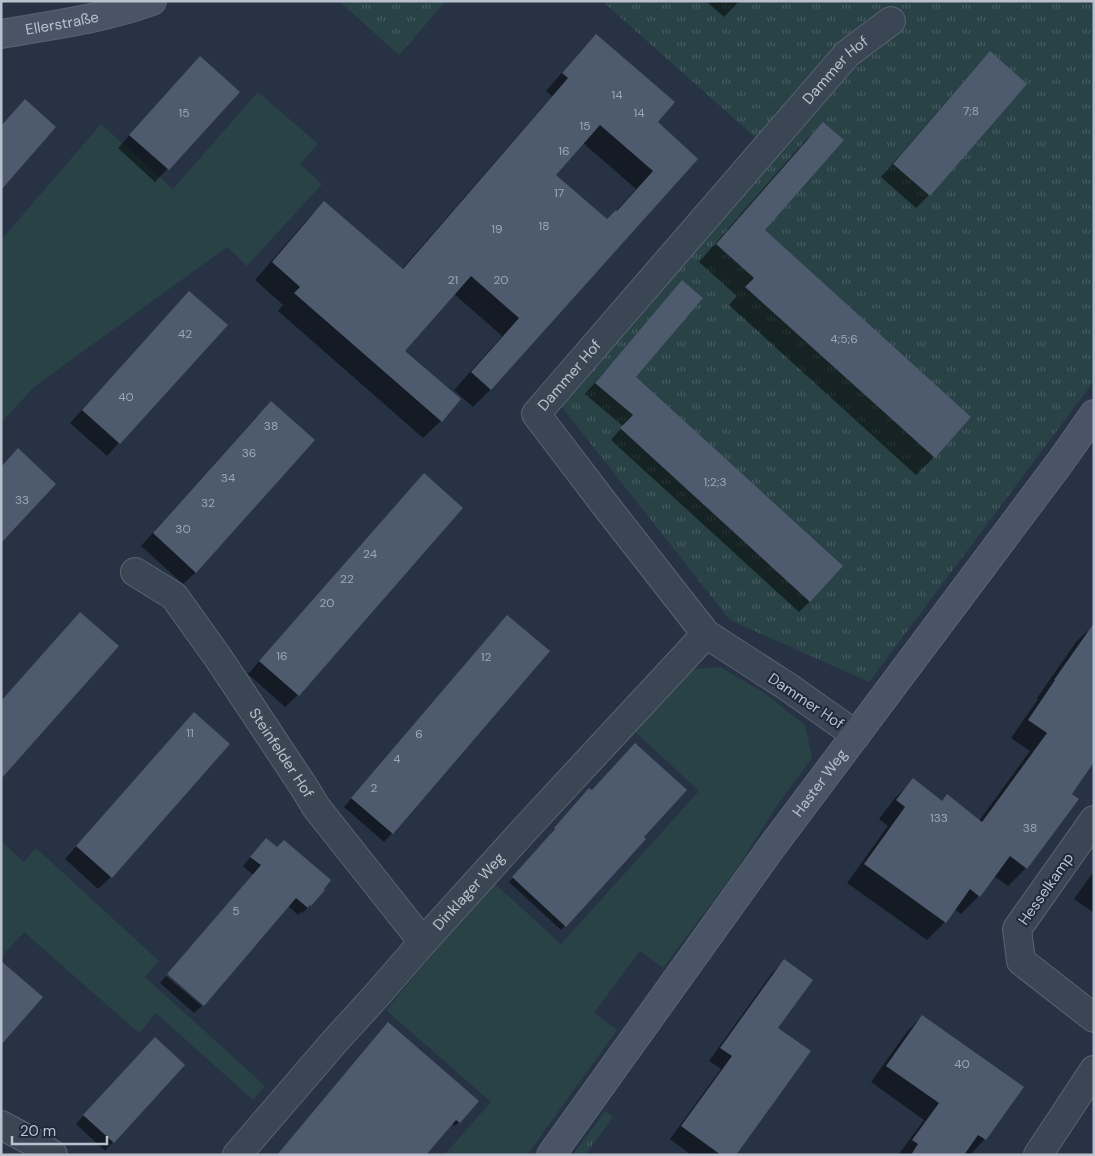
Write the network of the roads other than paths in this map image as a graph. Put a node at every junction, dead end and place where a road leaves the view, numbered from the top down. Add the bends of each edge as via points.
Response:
1 (152, 1) edge
2 (891, 20) dead end
3 (1, 34) edge
4 (1094, 414) edge
5 (134, 572) dead end
6 (706, 634) junction
7 (856, 735) junction
8 (1094, 820) edge
9 (423, 942) junction
10 (1094, 1018) edge
11 (1094, 1070) edge
12 (1, 1124) edge
13 (52, 1155) edge
14 (237, 1155) edge
15 (551, 1155) edge
16 (1038, 1155) edge

1 - 3 street, Ellerstraße via 84,20
2 - 6 street, Dammer Hof via 847,54 536,414
4 - 7 street, Haster Weg
5 - 9 street, Steinfelder Hof via 174,596 316,807
6 - 7 street, Dammer Hof
6 - 9 street, Dinklager Weg
7 - 15 street, Haster Weg
8 - 10 street, Hesselkamp via 1017,929 1021,961
9 - 14 street, Dinklager Weg
11 - 16 street
12 - 13 street

